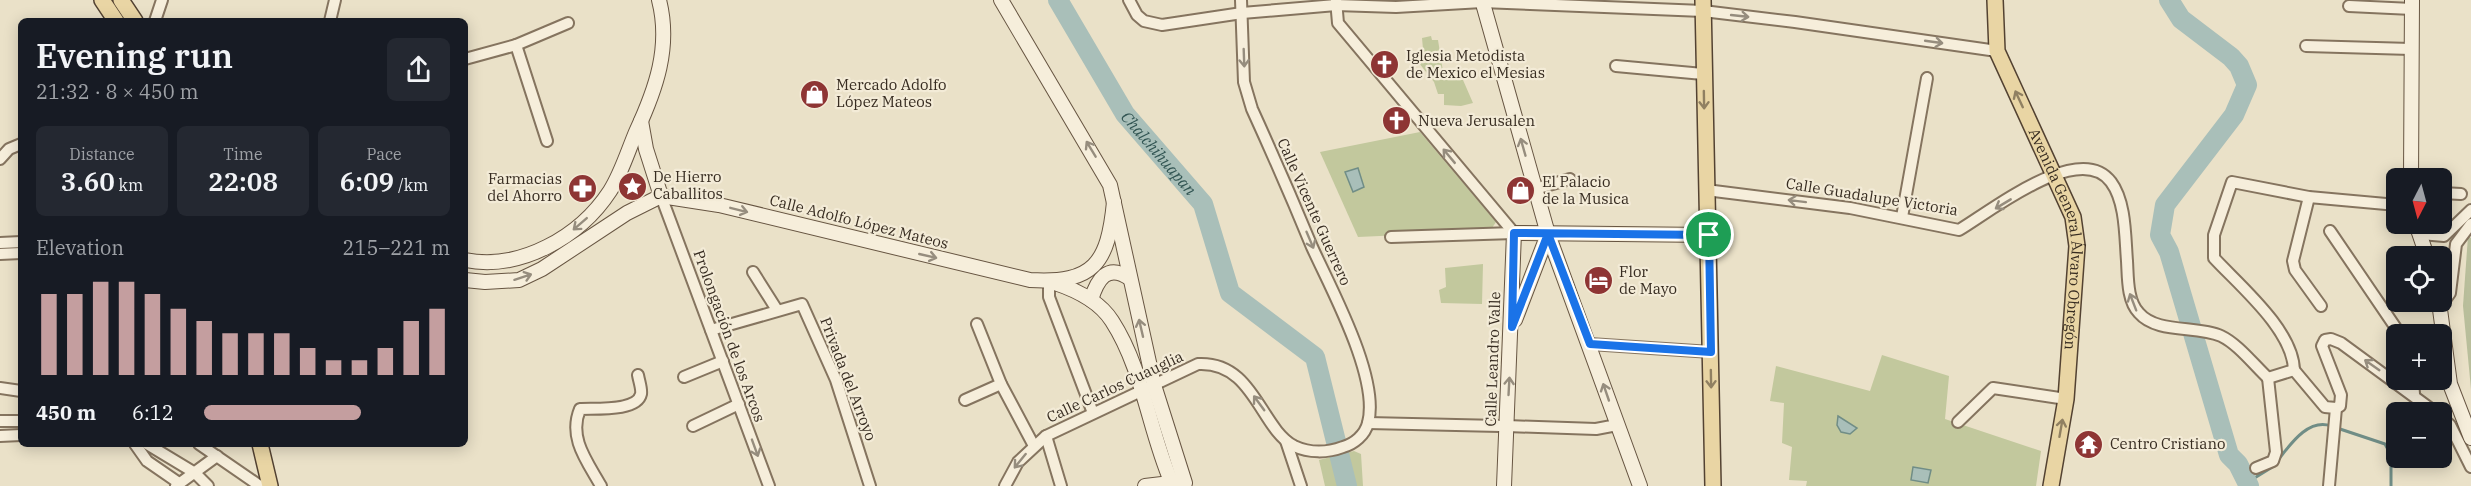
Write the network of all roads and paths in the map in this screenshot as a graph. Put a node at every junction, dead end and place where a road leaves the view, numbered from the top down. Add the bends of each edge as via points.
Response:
1 (102, 0) edge
2 (122, 0) edge
3 (162, 0) edge
4 (335, 0) edge
5 (659, 0) edge
6 (1001, 0) edge
7 (1129, 0) edge
8 (1240, 0) edge
9 (1995, 0) edge
10 (1482, 1) edge
11 (1336, 2) edge
12 (2412, 4) edge
13 (1703, 6) edge
14 (2349, 6) dead end
15 (1242, 13) junction
16 (114, 18) edge
17 (133, 18) edge
18 (156, 18) edge
19 (331, 18) edge
20 (568, 23) dead end
21 (516, 45) junction
22 (2306, 46) dead end
23 (2411, 49) junction
24 (1997, 51) junction
25 (468, 58) edge
26 (1616, 66) dead end
27 (1703, 74) junction
28 (1927, 78) dead end
29 (641, 122) junction
30 (547, 141) dead end
31 (18, 145) edge
32 (0, 159) edge
33 (2410, 168) edge
34 (2053, 174) junction
35 (1570, 179) dead end
36 (1535, 189) junction
37 (1706, 190) junction
38 (2452, 194) edge
39 (2461, 194) dead end
40 (661, 196) junction
41 (2309, 197) junction
42 (1114, 202) junction
43 (2386, 204) edge
44 (2471, 210) edge
45 (1902, 217) junction
46 (2471, 224) edge
47 (2452, 228) edge
48 (2330, 231) dead end
49 (1514, 233) junction
50 (1548, 234) junction
51 (1709, 235) junction
52 (1391, 237) dead end
53 (18, 242) edge
54 (0, 243) edge
55 (18, 253) edge
56 (0, 254) edge
57 (468, 261) edge
58 (753, 272) dead end
59 (2452, 277) edge
60 (1129, 278) junction
61 (468, 280) edge
62 (1049, 281) junction
63 (1091, 300) junction
64 (2321, 306) dead end
65 (777, 310) junction
66 (2440, 312) edge
67 (977, 324) dead end
68 (2393, 324) edge
69 (1512, 327) junction
70 (711, 330) junction
71 (1590, 344) junction
72 (1711, 352) junction
73 (723, 361) junction
74 (2294, 370) junction
75 (638, 375) dead end
76 (684, 377) dead end
77 (2268, 378) junction
78 (1001, 384) junction
79 (1148, 387) junction
80 (0, 388) edge
81 (2414, 390) edge
82 (18, 391) edge
83 (2414, 394) junction
84 (2066, 399) junction
85 (965, 400) dead end
86 (2423, 402) edge
87 (739, 404) junction
88 (2336, 408) junction
89 (1093, 412) junction
90 (0, 421) edge
91 (18, 422) edge
92 (1958, 422) dead end
93 (1617, 425) junction
94 (693, 426) dead end
95 (1503, 426) junction
96 (1366, 428) junction
97 (2452, 429) edge
98 (18, 435) edge
99 (0, 436) edge
100 (1046, 436) junction
101 (2471, 438) edge
102 (1286, 441) junction
103 (1034, 446) junction
104 (137, 447) edge
105 (152, 447) edge
106 (204, 447) edge
107 (261, 447) edge
108 (217, 456) junction
109 (2471, 467) edge
110 (2256, 468) dead end
111 (195, 473) junction
112 (1180, 484) edge
113 (178, 485) edge
114 (208, 486) edge
115 (260, 486) edge
116 (270, 486) edge
117 (601, 486) edge
118 (769, 486) edge
119 (870, 486) edge
120 (1005, 486) edge
121 (1061, 486) edge
122 (1145, 486) edge
123 (1301, 486) edge
124 (1504, 486) edge
125 (1640, 486) edge
126 (1713, 486) edge
127 (2051, 486) edge
128 (2329, 486) edge

1 - 16 main road
2 - 17 main road
3 - 18 street
4 - 19 street
5 - 29 street via 664,49
42 -> 6 street via 1104,170
7 - 15 street via 1137,15 1152,24
8 - 15 street, Calle Vicente Guerrero
9 - 24 main road, Avenida General Álvaro Obregón
10 - 11 street via 1396,7
10 - 13 street
36 -> 10 street
11 - 15 street
49 -> 11 street via 1338,23
12 - 14 street
12 - 23 street
13 -> 24 street
13 - 27 main road
15 -> 96 street, Calle Vicente Guerrero via 1244,82 1252,109 1350,329 1367,386
20 - 21 street
21 - 25 street
21 - 30 street
22 - 23 street
23 - 33 street
34 -> 24 main road, Avenida General Álvaro Obregón
26 - 27 street
27 -> 37 main road
28 - 45 street
29 - 40 street
29 -> 57 street via 610,191 584,221 564,237 515,260 485,264
31 - 32 street
34 -> 45 street, Calle Guadalupe Victoria via 1959,230
77 -> 34 street, Calle Guadalupe Victoria via 2223,337 2147,321 2137,312 2130,295 2120,204 2112,183 2090,168
34 - 84 main road, Avenida General Álvaro Obregón via 2073,217 2077,246
35 - 36 street
36 - 50 street
45 -> 37 street, Calle Guadalupe Victoria
37 - 51 main road
38 - 39 street
61 -> 40 street via 519,280 542,270 627,213
40 -> 62 street, Calle Adolfo López Mateos via 719,205 1030,280
40 - 70 street, Prolongación de los Arcos
41 - 43 street
41 - 64 street via 2294,261 2295,270
41 - 74 street via 2232,182 2214,235 2214,258 2284,338 2294,356
42 - 60 street
42 - 62 street, Calle Adolfo López Mateos via 1109,242 1093,266 1070,280
44 - 47 street
46 - 59 street via 2456,244
48 - 68 street
49 - 50 street
49 - 52 street
49 - 69 street, Calle Leandro Valle
50 - 51 street
50 - 69 street
50 - 71 street
51 - 72 main road
53 - 54 street
55 - 56 street
58 - 65 street
60 - 63 street via 1113,271 1104,273 1097,280
79 -> 60 street
62 - 63 street, Calle Adolfo López Mateos
62 - 89 street via 1049,297
63 - 79 street, Calle Adolfo López Mateos via 1112,320
65 - 70 street, Privada del Arroyo
65 - 119 street, Privada del Arroyo via 802,304 836,380
66 - 101 street via 2450,384
67 - 78 street
95 -> 69 street, Calle Leandro Valle
70 - 73 street, Prolongación de los Arcos
71 - 72 street
93 -> 71 street
72 -> 126 main road
73 - 76 street
73 - 87 street, Prolongación de los Arcos
74 - 77 street
74 - 88 street via 2325,407
75 - 117 street via 641,394 636,403 627,407 580,409 574,422 577,442
77 - 110 street via 2276,452 2273,461
78 - 85 street
78 - 103 street
79 - 89 street, Calle Carlos Cuauglia
102 -> 79 street, Calle Carlos Cuauglia via 1244,384 1222,369 1198,364
79 - 112 street
80 - 82 street
81 - 83 street
83 - 86 street
83 -> 88 street via 2341,343 2325,340 2322,346 2341,395 2342,402
84 - 92 street via 1993,388
127 -> 84 main road, Avenida General Álvaro Obregón
87 - 94 street
87 -> 118 street, Prolongación de los Arcos
88 - 128 street
89 - 100 street, Calle Carlos Cuauglia
90 - 91 street
93 - 95 street via 1596,429
93 - 125 street
95 - 96 street
95 - 124 street, Calle Leandro Valle
96 - 102 street, Calle Carlos Cuauglia via 1347,446 1318,452
97 - 109 street
98 - 99 street
100 - 103 street, Calle Carlos Cuauglia
100 - 121 street
102 - 123 street
103 -> 120 street, Calle Carlos Cuauglia via 1018,462
104 - 113 street via 147,461
105 - 111 street
106 - 108 street
107 - 116 main road
108 - 111 street
108 - 115 street
111 - 113 street
111 - 114 street
112 - 122 street

